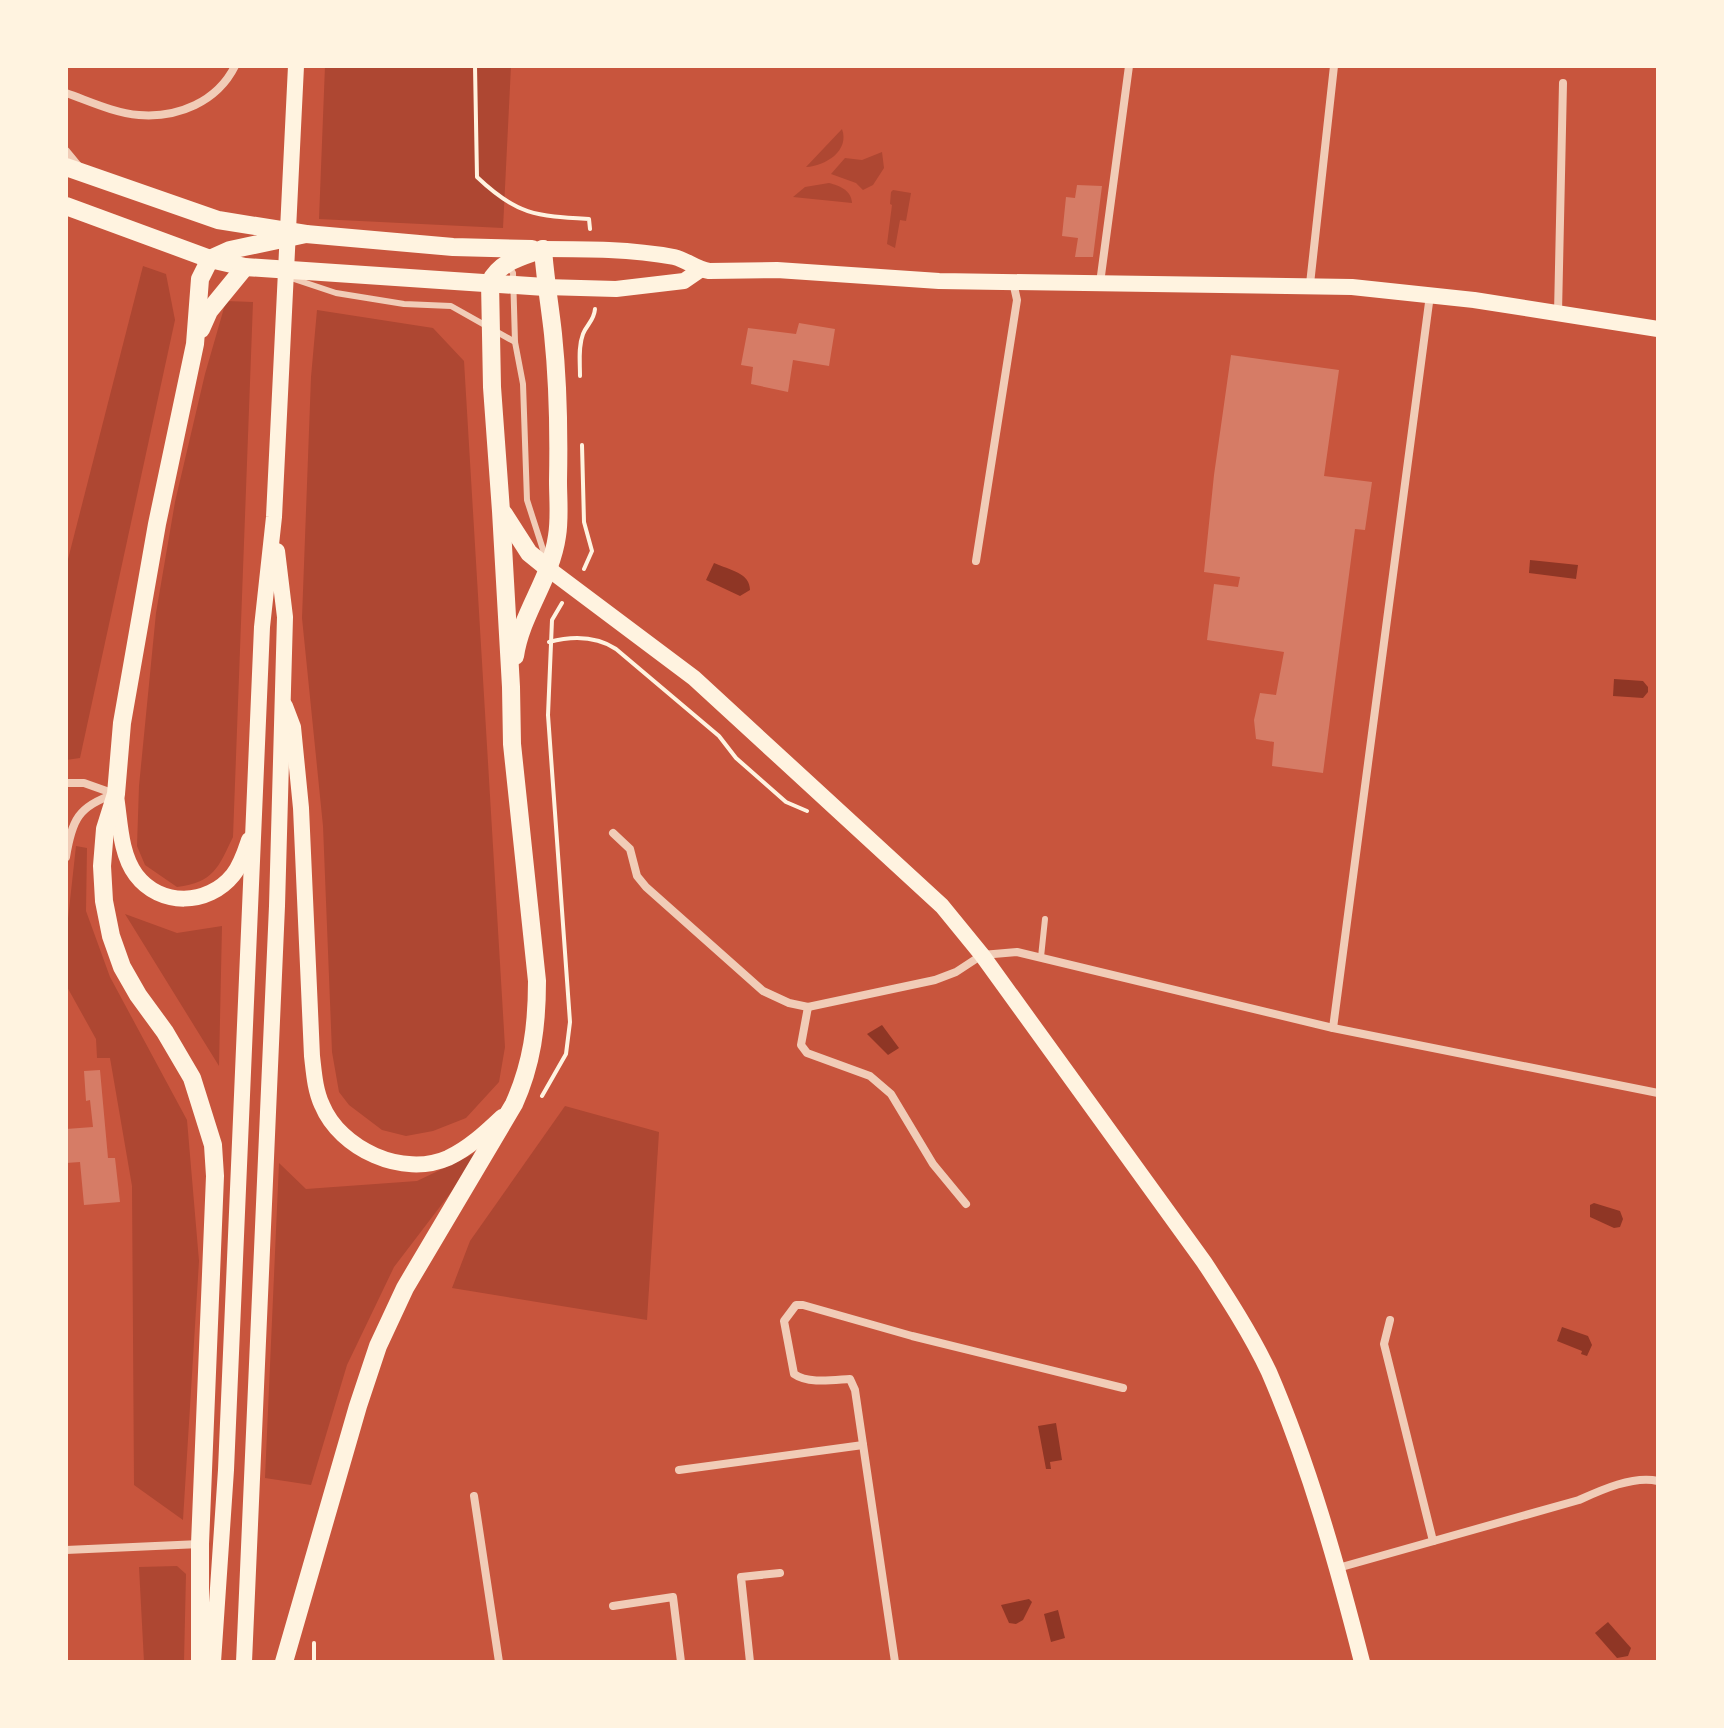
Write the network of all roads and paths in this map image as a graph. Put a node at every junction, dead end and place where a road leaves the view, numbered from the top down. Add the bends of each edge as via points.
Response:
1 (235, 66) edge
2 (296, 66) edge
3 (475, 66) edge
4 (1129, 66) edge
5 (1334, 66) edge
6 (1563, 83) dead end
7 (66, 93) edge
8 (66, 151) edge
9 (66, 167) edge
10 (86, 174) junction
11 (477, 177) dead end
12 (66, 206) edge
13 (306, 234) junction
14 (484, 247) junction
15 (543, 249) junction
16 (210, 259) junction
17 (507, 263) junction
18 (245, 267) junction
19 (700, 270) junction
20 (1013, 281) junction
21 (490, 282) junction
22 (1100, 283) junction
23 (513, 284) junction
24 (1310, 284) junction
25 (545, 287) junction
26 (1431, 295) junction
27 (1558, 313) junction
28 (492, 327) junction
29 (1658, 329) edge
30 (515, 342) junction
31 (195, 344) junction
32 (501, 511) junction
33 (274, 517) junction
34 (976, 561) dead end
35 (550, 570) junction
36 (549, 642) dead end
37 (511, 687) junction
38 (282, 698) junction
39 (66, 783) edge
40 (116, 794) junction
41 (812, 813) dead end
42 (254, 824) junction
43 (613, 833) dead end
44 (66, 857) edge
45 (1045, 919) dead end
46 (982, 955) junction
47 (1041, 957) junction
48 (808, 1007) junction
49 (1333, 1028) junction
50 (1658, 1093) edge
51 (514, 1104) junction
52 (966, 1204) dead end
53 (1390, 1320) dead end
54 (1123, 1388) dead end
55 (863, 1445) junction
56 (679, 1470) dead end
57 (1658, 1481) edge
58 (474, 1496) dead end
59 (1433, 1541) junction
60 (200, 1544) junction
61 (66, 1550) edge
62 (1338, 1568) junction
63 (780, 1573) dead end
64 (613, 1606) dead end
65 (200, 1662) edge
66 (213, 1662) edge
67 (244, 1662) edge
68 (284, 1662) edge
69 (499, 1662) edge
70 (681, 1662) edge
71 (750, 1662) edge
72 (895, 1662) edge
73 (1362, 1662) edge

1 - 7 street via 213,96 162,115 137,115
2 - 33 main road
3 - 11 path
4 - 22 street
5 - 24 street
6 - 27 street
8 - 10 street
9 - 10 main road
10 - 13 main road via 218,220
12 - 16 main road
13 - 14 main road
13 - 16 main road
14 - 15 main road
14 - 17 lane
15 - 17 main road
15 - 19 main road via 678,258
15 - 25 main road
16 - 18 main road
16 - 31 main road via 200,279
17 - 21 main road via 495,270
17 - 23 lane
18 - 21 main road
18 - 28 lane via 336,293 451,306
18 - 31 main road via 209,311
19 - 20 main road
19 - 25 main road via 684,281 616,289
20 - 22 main road
20 - 34 street via 1017,300
21 - 23 main road
21 - 28 main road
22 - 24 main road
23 - 25 main road
23 - 30 lane
24 - 26 main road
25 - 35 main road via 553,333 559,451 558,534
26 - 27 main road
26 - 49 street
27 - 29 main road
28 - 30 lane
28 - 32 main road
30 - 35 lane via 523,384 527,500
31 - 40 main road via 122,723
32 - 35 main road via 529,553
32 - 37 main road
33 - 38 main road via 285,617
33 - 42 main road via 262,627
35 - 37 main road via 517,645
35 - 46 main road via 706,688 942,906
36 - 41 path via 574,637 609,644 719,736 786,802
37 - 51 main road via 512,744 537,981 532,1053
38 - 51 main road via 296,754 312,1056 323,1108 364,1151 424,1164 446,1159 479,1140
38 - 67 main road
39 - 40 street
40 - 42 main road via 125,852 134,872 147,886 174,899 189,900 221,887 234,874
40 - 44 street via 92,801 76,818
40 - 60 main road via 105,829 102,866 111,936 122,967 192,1078 213,1145
42 - 66 main road
43 - 48 street via 630,849 637,876 680,918 763,991
45 - 47 lane
46 - 47 street via 1017,952
46 - 48 street via 935,980
46 - 62 main road via 1236,1312 1268,1370
47 - 49 street
48 - 52 street via 801,1045 807,1053 870,1076 891,1094 933,1164
49 - 50 street
51 - 68 main road via 405,1288 378,1346
53 - 59 street via 1384,1344
54 - 55 street via 796,1305 784,1321 794,1374 850,1379
55 - 56 street
55 - 72 street
57 - 59 street via 1648,1478 1599,1491
58 - 69 street
59 - 62 street
60 - 61 street
60 - 65 main road
62 - 73 main road
63 - 71 street via 741,1577
64 - 70 street via 673,1597

